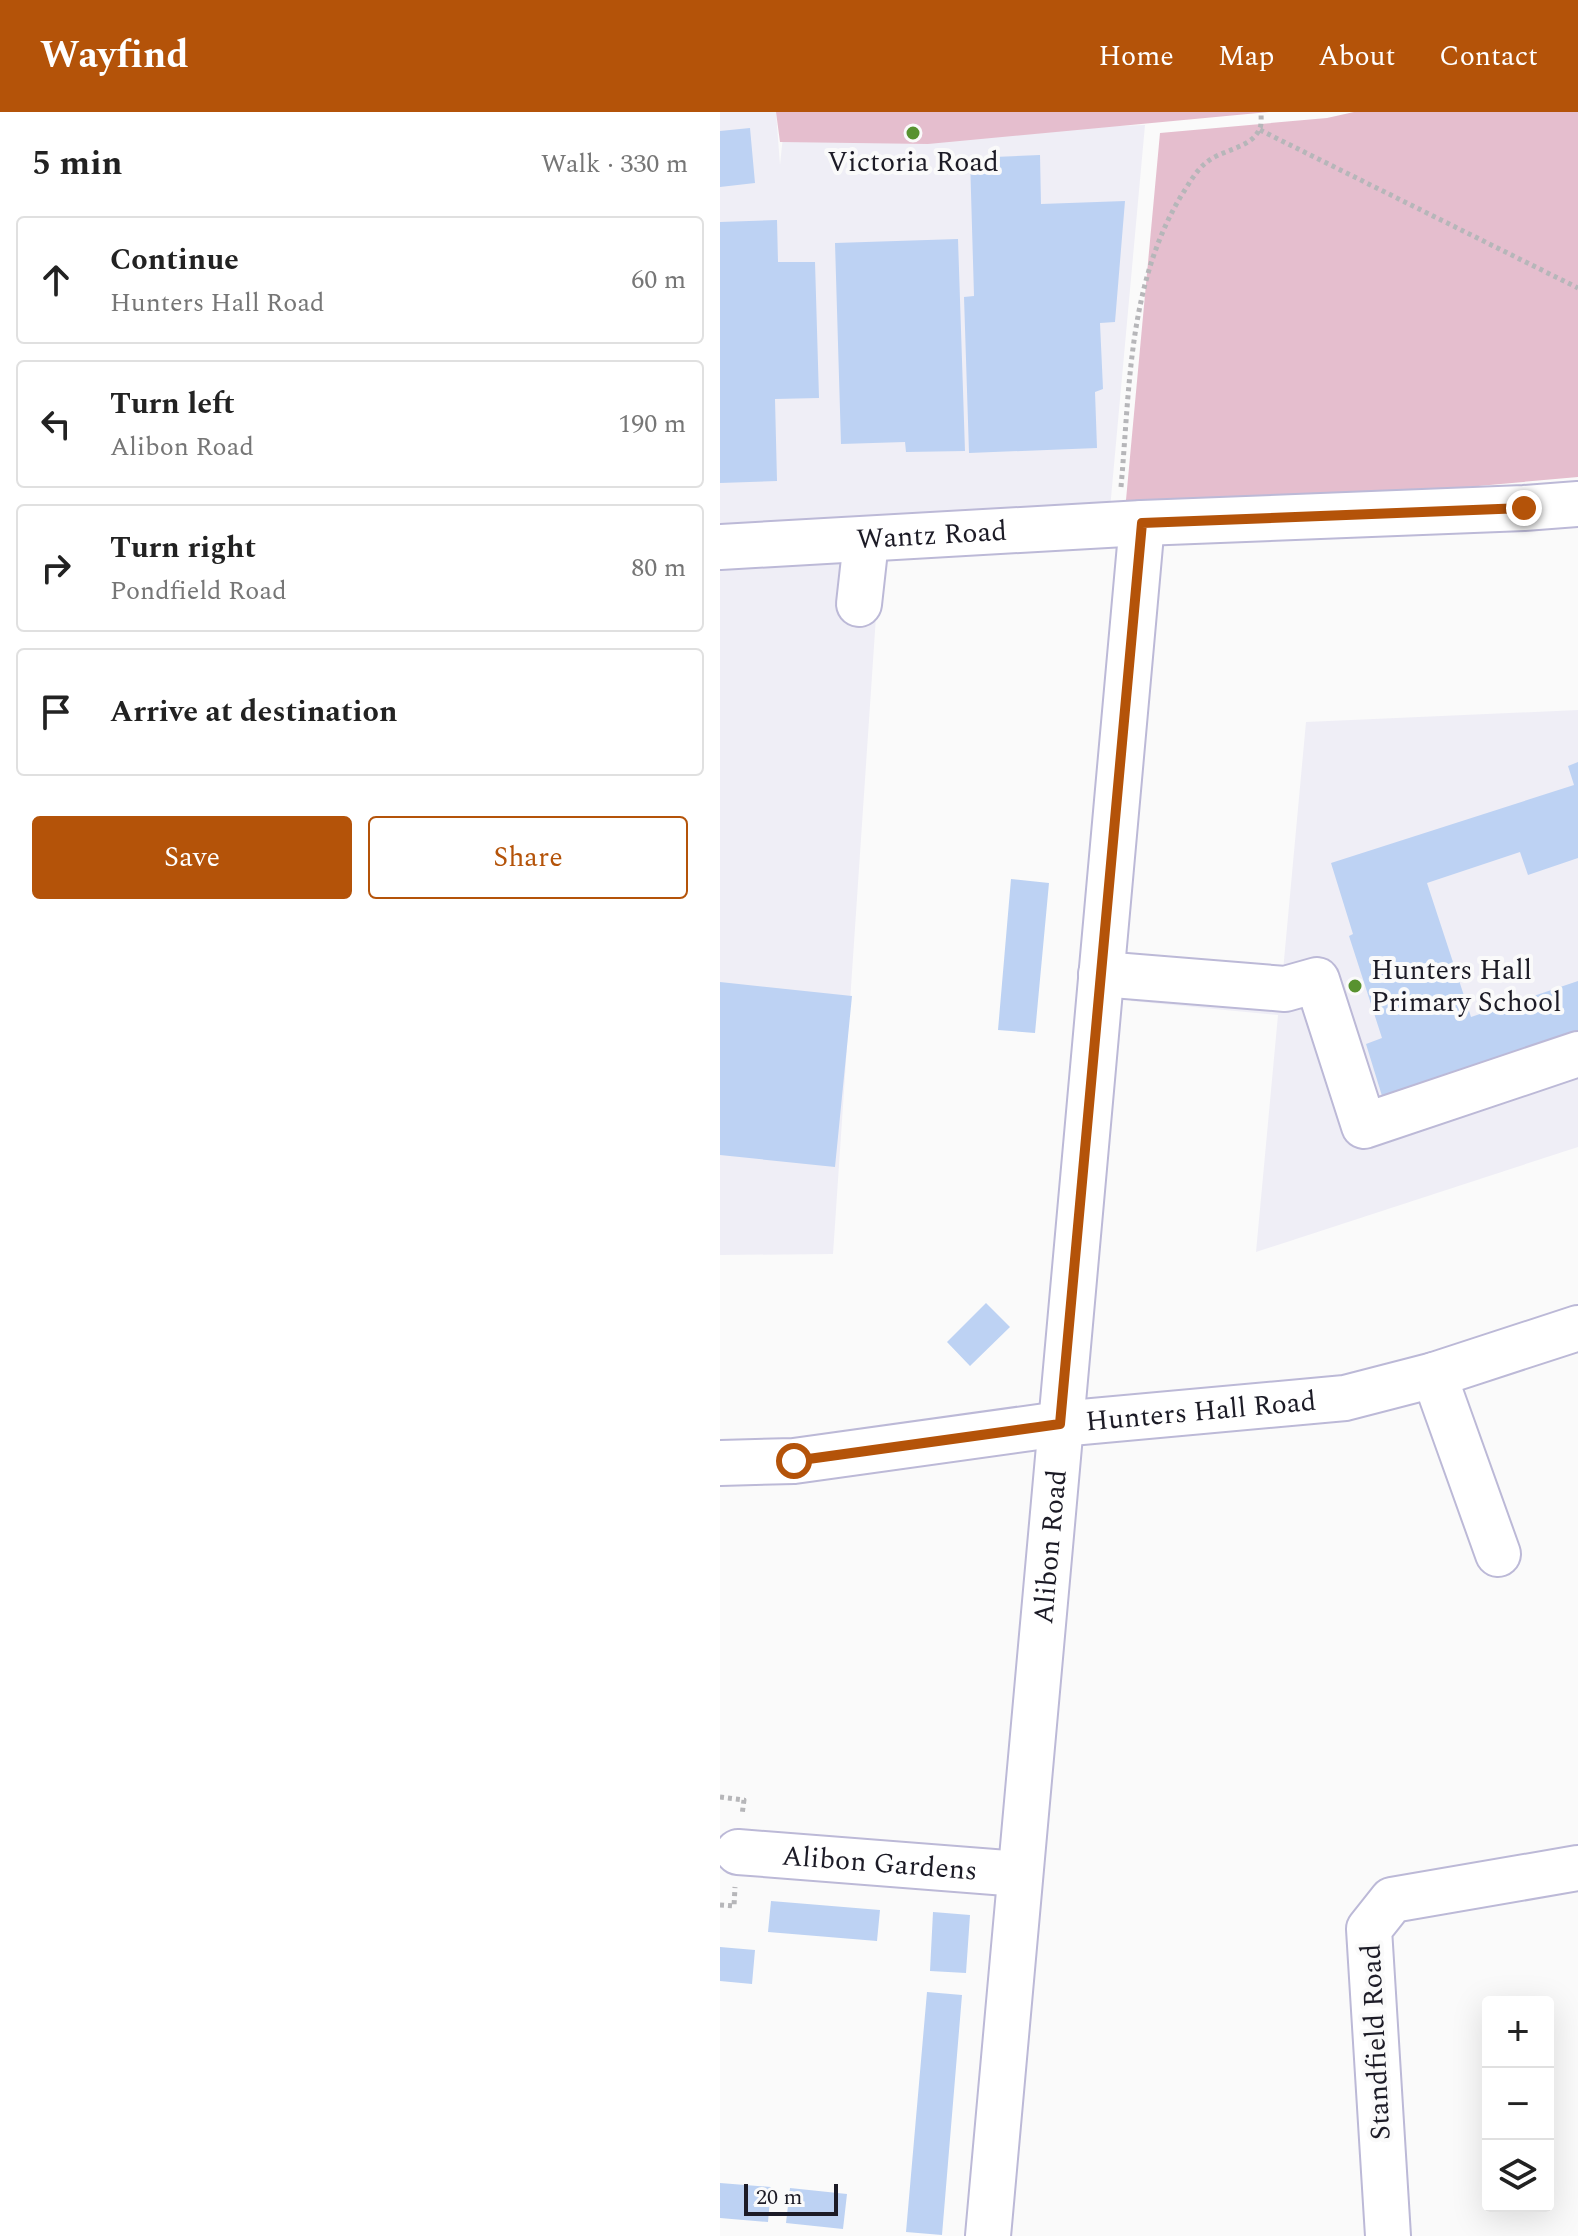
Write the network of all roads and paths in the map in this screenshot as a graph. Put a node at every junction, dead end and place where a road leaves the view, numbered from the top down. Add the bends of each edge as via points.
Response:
1 (1261, 112) edge
2 (1260, 130) junction
3 (1578, 288) edge
4 (1578, 504) edge
5 (1130, 524) junction
6 (866, 541) junction
7 (720, 547) edge
8 (859, 604) dead end
9 (1101, 974) junction
10 (1578, 1054) edge
11 (1578, 1328) edge
12 (1434, 1375) junction
13 (1060, 1424) junction
14 (720, 1463) edge
15 (1498, 1554) dead end
16 (720, 1797) edge
17 (736, 1851) junction
18 (1578, 1868) edge
19 (1020, 1874) junction
20 (720, 1905) edge
21 (988, 2236) edge
22 (1388, 2236) edge

1 - 2 path
2 - 3 path
2 - 5 path via 1208,161 1191,180 1151,257 1136,326
4 - 5 street, Wantz Road
5 - 6 street, Wantz Road
5 - 9 street, Alibon Road
6 - 7 street, Wantz Road
6 - 8 street
9 - 10 street via 1285,989 1317,980 1364,1126
9 - 13 street, Alibon Road
11 - 12 street, Hunters Hall Road
12 - 13 street, Hunters Hall Road via 1345,1398
12 - 15 street
13 - 14 street, Hunters Hall Road via 794,1461
13 - 19 street, Alibon Road
16 - 17 path via 744,1800
17 - 19 street, Alibon Gardens
17 - 20 path via 734,1906
18 - 22 street, Standfield Road via 1392,1900 1369,1929
19 - 21 street, Alibon Road

